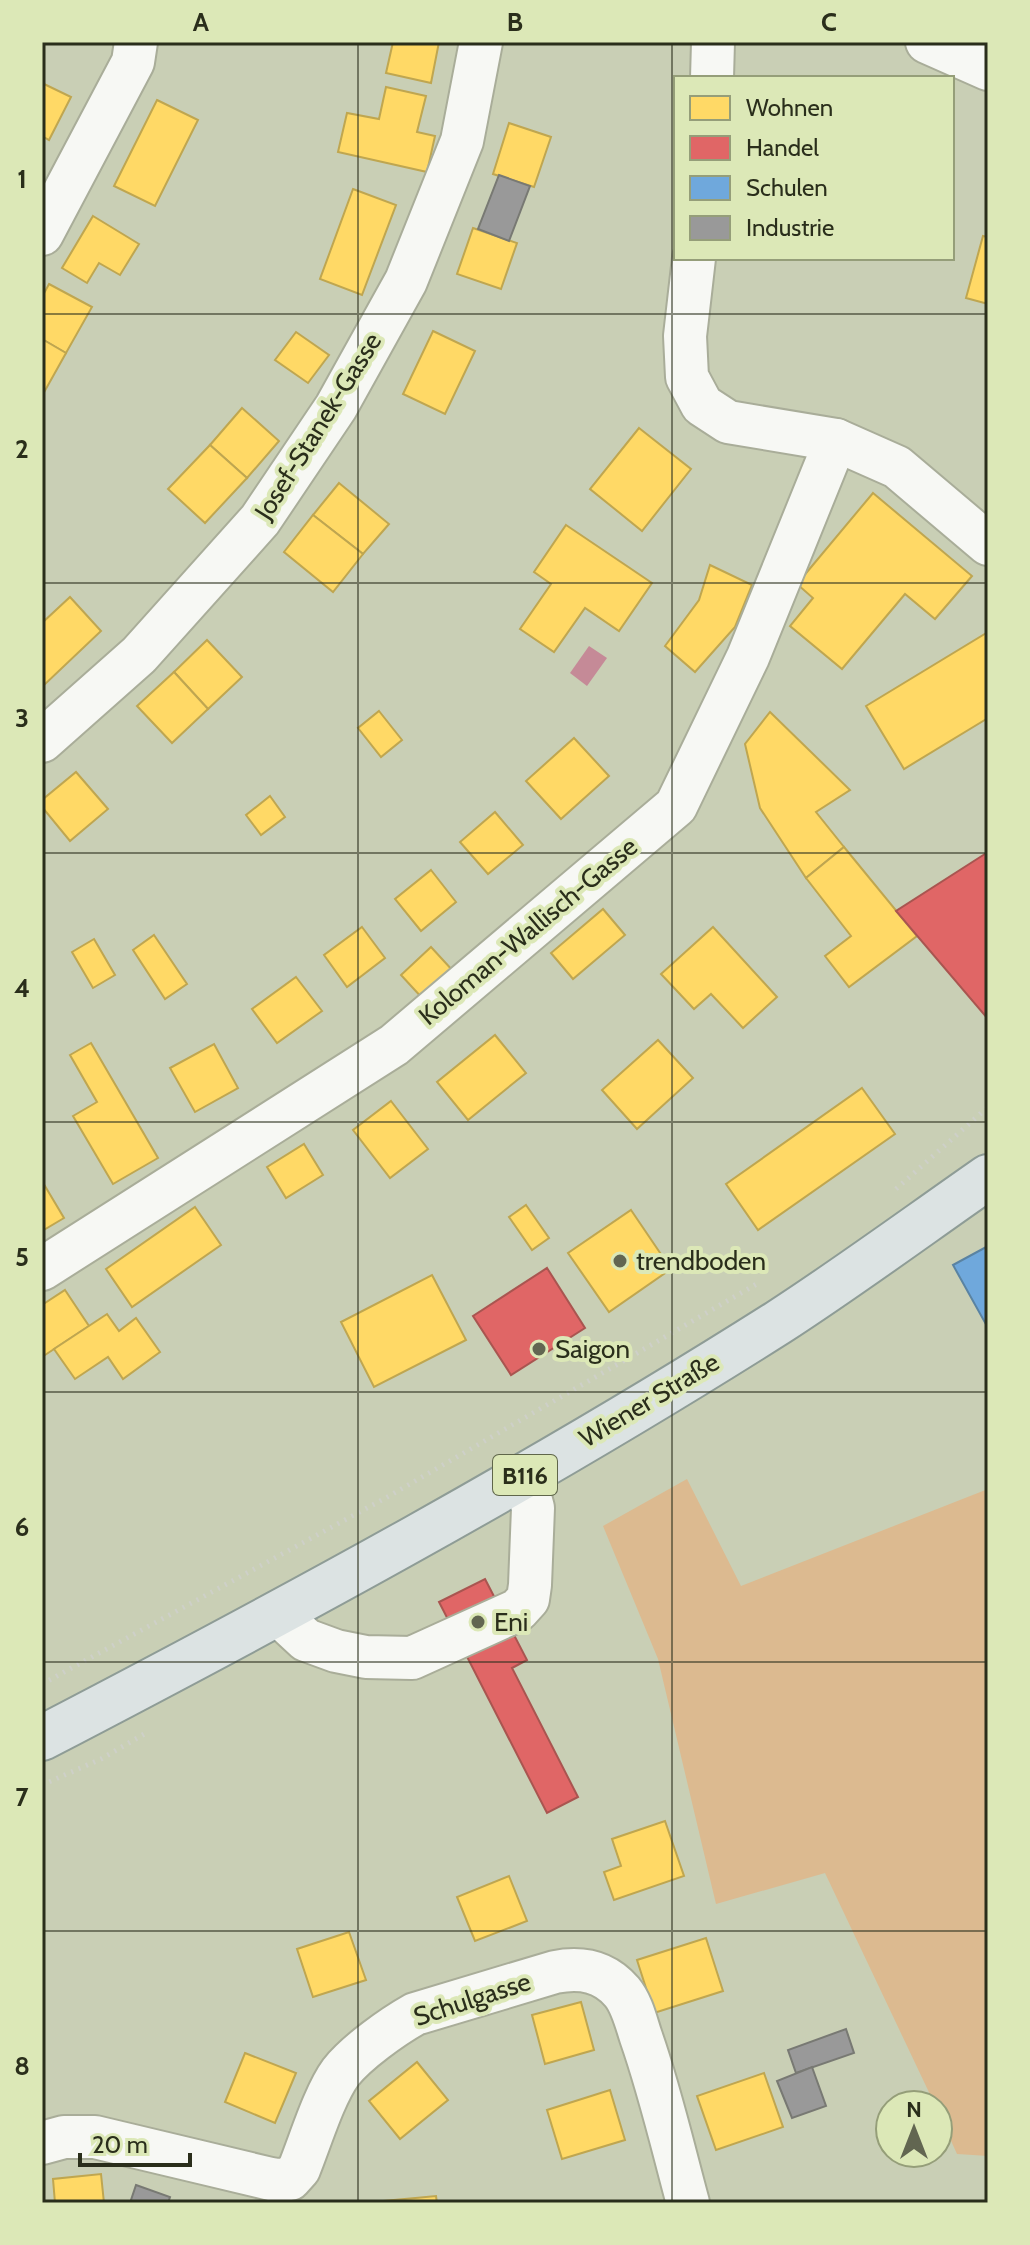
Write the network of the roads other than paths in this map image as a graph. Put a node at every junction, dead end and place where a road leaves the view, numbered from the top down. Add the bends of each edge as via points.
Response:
1 (136, 42) edge
2 (481, 42) edge
3 (713, 42) edge
4 (927, 42) edge
5 (988, 69) edge
6 (712, 76) edge
7 (42, 234) edge
8 (694, 260) edge
9 (836, 440) junction
10 (988, 544) edge
11 (42, 741) edge
12 (988, 1177) edge
13 (42, 1269) edge
14 (524, 1475) junction
15 (279, 1615) junction
16 (42, 1738) edge
17 (42, 2143) edge
18 (688, 2203) edge

1 - 7 street via 133,62
2 - 11 street, Josef-Stanek-Gasse via 462,141 406,281 336,407 260,520 139,655
3 - 6 street
4 - 5 street
8 - 9 street via 685,336 687,377 702,405 728,422
9 - 10 street via 897,467
9 - 13 street, Koloman-Wallisch-Gasse via 748,657 676,806 394,1045
12 - 14 main road, Wiener Straße / B116 via 780,1321
14 - 15 main road, Wiener Straße / B116
14 - 15 street via 533,1508 530,1585 528,1599 518,1610 412,1658 336,1651 306,1640
15 - 16 main road, Wiener Straße / B116
17 - 18 street, Schulgasse via 95,2137 275,2180 290,2179 342,2072 399,2023 555,1972 588,1970 604,1977 629,2003

